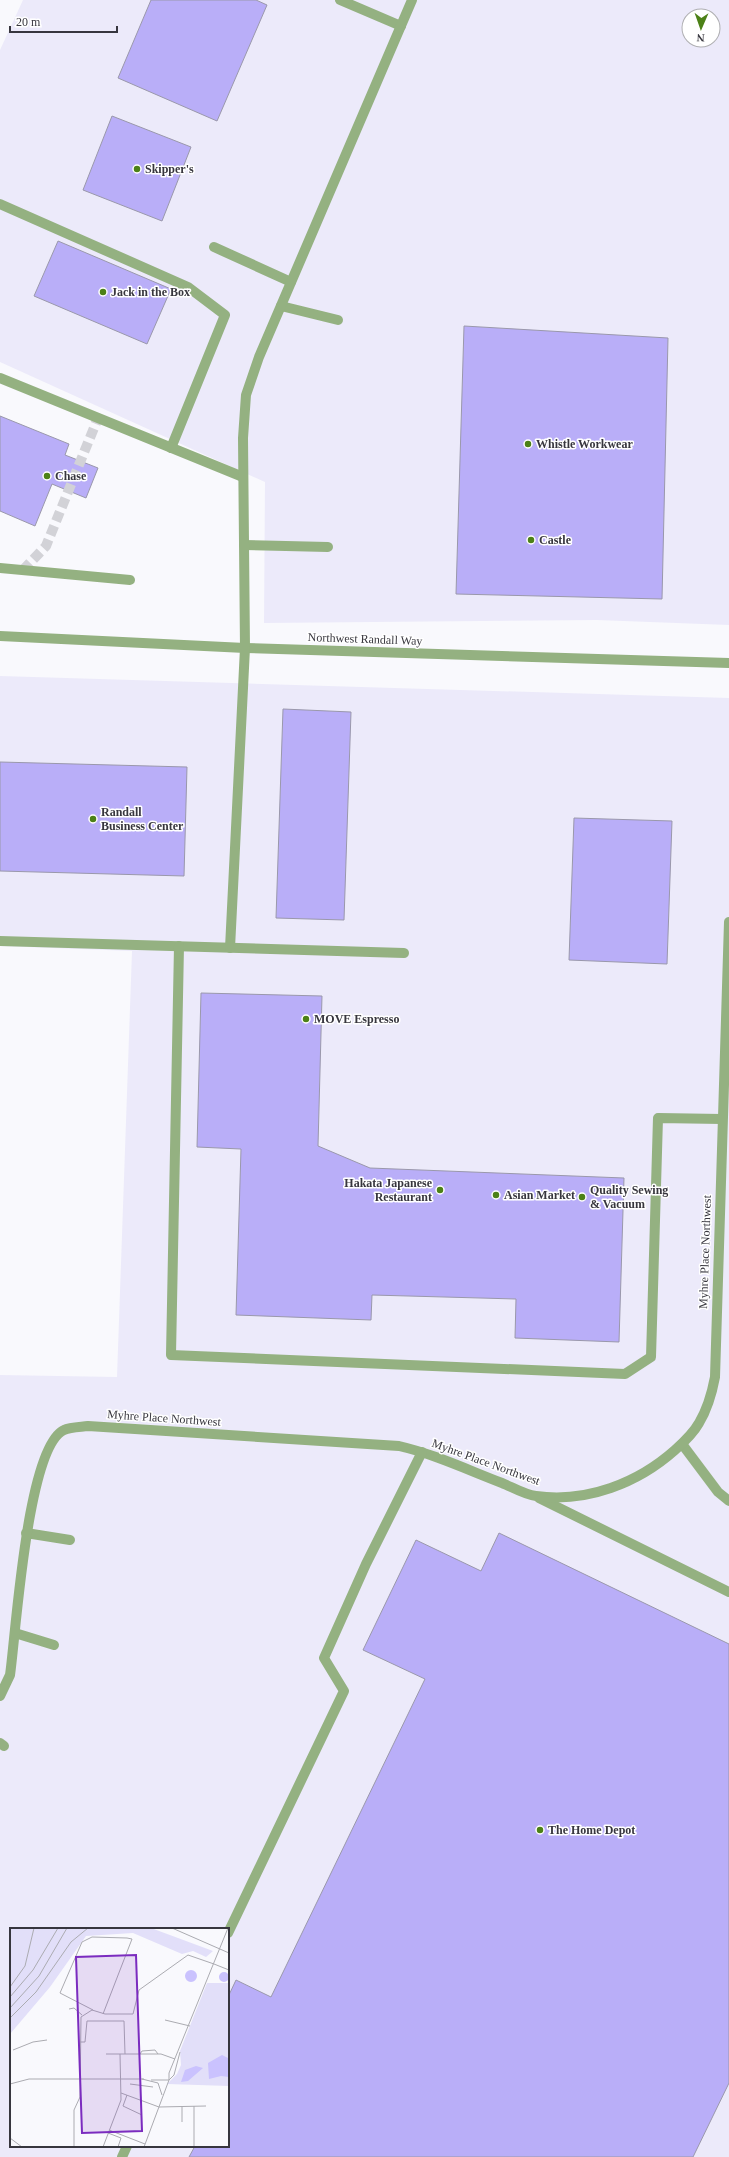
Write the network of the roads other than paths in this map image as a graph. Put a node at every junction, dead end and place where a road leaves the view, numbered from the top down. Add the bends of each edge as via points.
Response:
1 (340, 0) edge
2 (412, 0) edge
3 (401, 26) junction
4 (0, 204) edge
5 (214, 247) dead end
6 (291, 282) junction
7 (281, 306) junction
8 (338, 320) dead end
9 (0, 378) edge
10 (172, 448) junction
11 (243, 477) junction
12 (244, 545) junction
13 (328, 546) dead end
14 (0, 568) edge
15 (130, 580) dead end
16 (0, 636) edge
17 (244, 648) junction
18 (729, 663) edge
19 (729, 922) edge
20 (0, 941) edge
21 (179, 946) junction
22 (230, 948) junction
23 (404, 953) dead end
24 (724, 1113) edge
25 (682, 1444) junction
26 (422, 1452) junction
27 (535, 1496) junction
28 (729, 1501) edge
29 (26, 1533) junction
30 (70, 1540) dead end
31 (729, 1592) edge
32 (15, 1633) junction
33 (54, 1645) dead end
34 (0, 1696) edge
35 (229, 1931) edge
36 (127, 2147) edge
37 (122, 2157) edge

1 - 3 street
2 - 3 street
3 - 6 street
4 - 10 street via 188,287 225,315
5 - 6 street
6 - 7 street
7 - 8 street
7 - 11 street via 259,357 246,396
9 - 10 street
10 - 11 street
11 - 12 street
12 - 13 street
12 - 17 street
14 - 15 street
16 - 17 street, Northwest Randall Way
17 - 18 street, Northwest Randall Way
17 - 22 street
19 - 24 street, Myhre Place Northwest
20 - 21 street
21 - 22 street
21 - 24 street via 171,1355 625,1374 650,1357 658,1118
22 - 23 street
24 - 25 street, Myhre Place Northwest via 715,1377 711,1397 699,1424
25 - 27 street, Myhre Place Northwest via 639,1477 615,1487 562,1497
25 - 28 street via 718,1492
26 - 27 street, Myhre Place Northwest
26 - 29 street, Myhre Place Northwest via 399,1446 88,1426 64,1430 52,1442 42,1463
26 - 35 street via 366,1564 324,1658 344,1691
27 - 31 street
29 - 30 street
29 - 32 street, Myhre Place Northwest
32 - 33 street
32 - 34 street, Myhre Place Northwest via 10,1675
36 - 37 street

